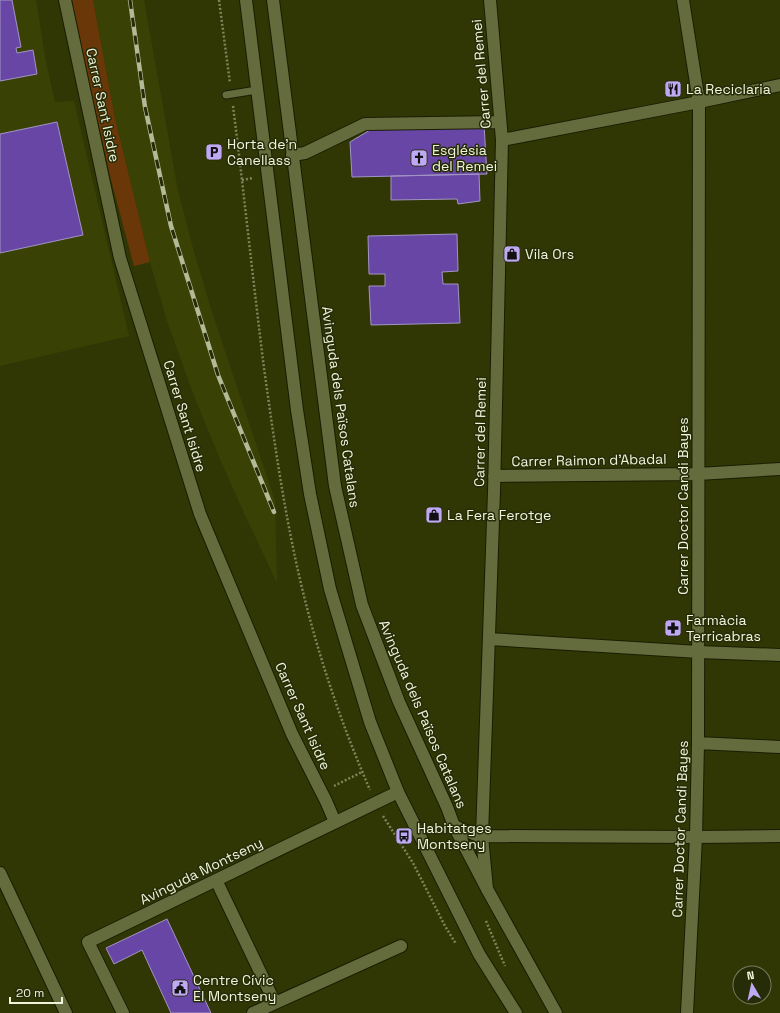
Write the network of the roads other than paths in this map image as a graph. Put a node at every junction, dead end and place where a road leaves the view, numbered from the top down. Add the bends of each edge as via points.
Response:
1 (65, 0) edge
2 (246, 0) edge
3 (273, 0) edge
4 (490, 0) edge
5 (683, 0) edge
6 (780, 85) edge
7 (257, 90) junction
8 (226, 95) dead end
9 (699, 102) junction
10 (500, 122) junction
11 (502, 140) junction
12 (292, 154) junction
13 (780, 469) edge
14 (698, 474) junction
15 (494, 476) junction
16 (490, 639) junction
17 (699, 652) junction
18 (780, 655) edge
19 (698, 743) junction
20 (780, 747) edge
21 (398, 792) junction
22 (335, 822) junction
23 (454, 826) junction
24 (482, 836) junction
25 (780, 836) edge
26 (696, 837) junction
27 (0, 873) edge
28 (216, 880) junction
29 (487, 889) junction
30 (401, 946) dead end
31 (275, 1003) junction
32 (66, 1013) edge
33 (123, 1013) edge
34 (253, 1013) edge
35 (516, 1013) edge
36 (556, 1013) edge
37 (687, 1013) edge

1 - 22 street, Carrer Sant Isidre via 120,258 200,514 292,734
2 - 7 street
3 - 12 street, Avinguda dels Països Catalans
4 - 10 street, Carrer del Remei
5 - 9 street, Carrer Doctor Candi Bayes
6 - 9 street
7 - 8 lane
7 - 21 street via 310,494 330,589 370,722
9 - 11 street
9 - 14 street, Carrer Doctor Candi Bayes
10 - 11 street, Carrer del Remei
10 - 12 street via 366,124 305,153
11 - 15 street, Carrer del Remei
12 - 23 street, Avinguda dels Països Catalans via 335,486 362,605 399,702
13 - 14 street, Carrer Raimon d'Abadal
14 - 15 street, Carrer Raimon d'Abadal
14 - 17 street, Carrer Doctor Candi Bayes
15 - 16 street, Carrer del Remei
16 - 17 street
16 - 24 street, Carrer del Remei
17 - 18 street
17 - 19 street, Carrer Doctor Candi Bayes
19 - 20 street
19 - 26 street, Carrer Doctor Candi Bayes
21 - 22 street, Avinguda Montseny
21 - 35 street via 479,954
22 - 28 street, Avinguda Montseny
23 - 24 street
23 - 29 street, Avinguda dels Països Catalans
24 - 26 street
24 - 29 street, Carrer del Remei
25 - 26 street
26 - 37 street, Carrer Doctor Candi Bayes
27 - 32 street
28 - 31 street
28 - 33 street, Avinguda Montseny via 88,942
29 - 36 street, Avinguda dels Països Catalans
30 - 31 street
31 - 34 street

